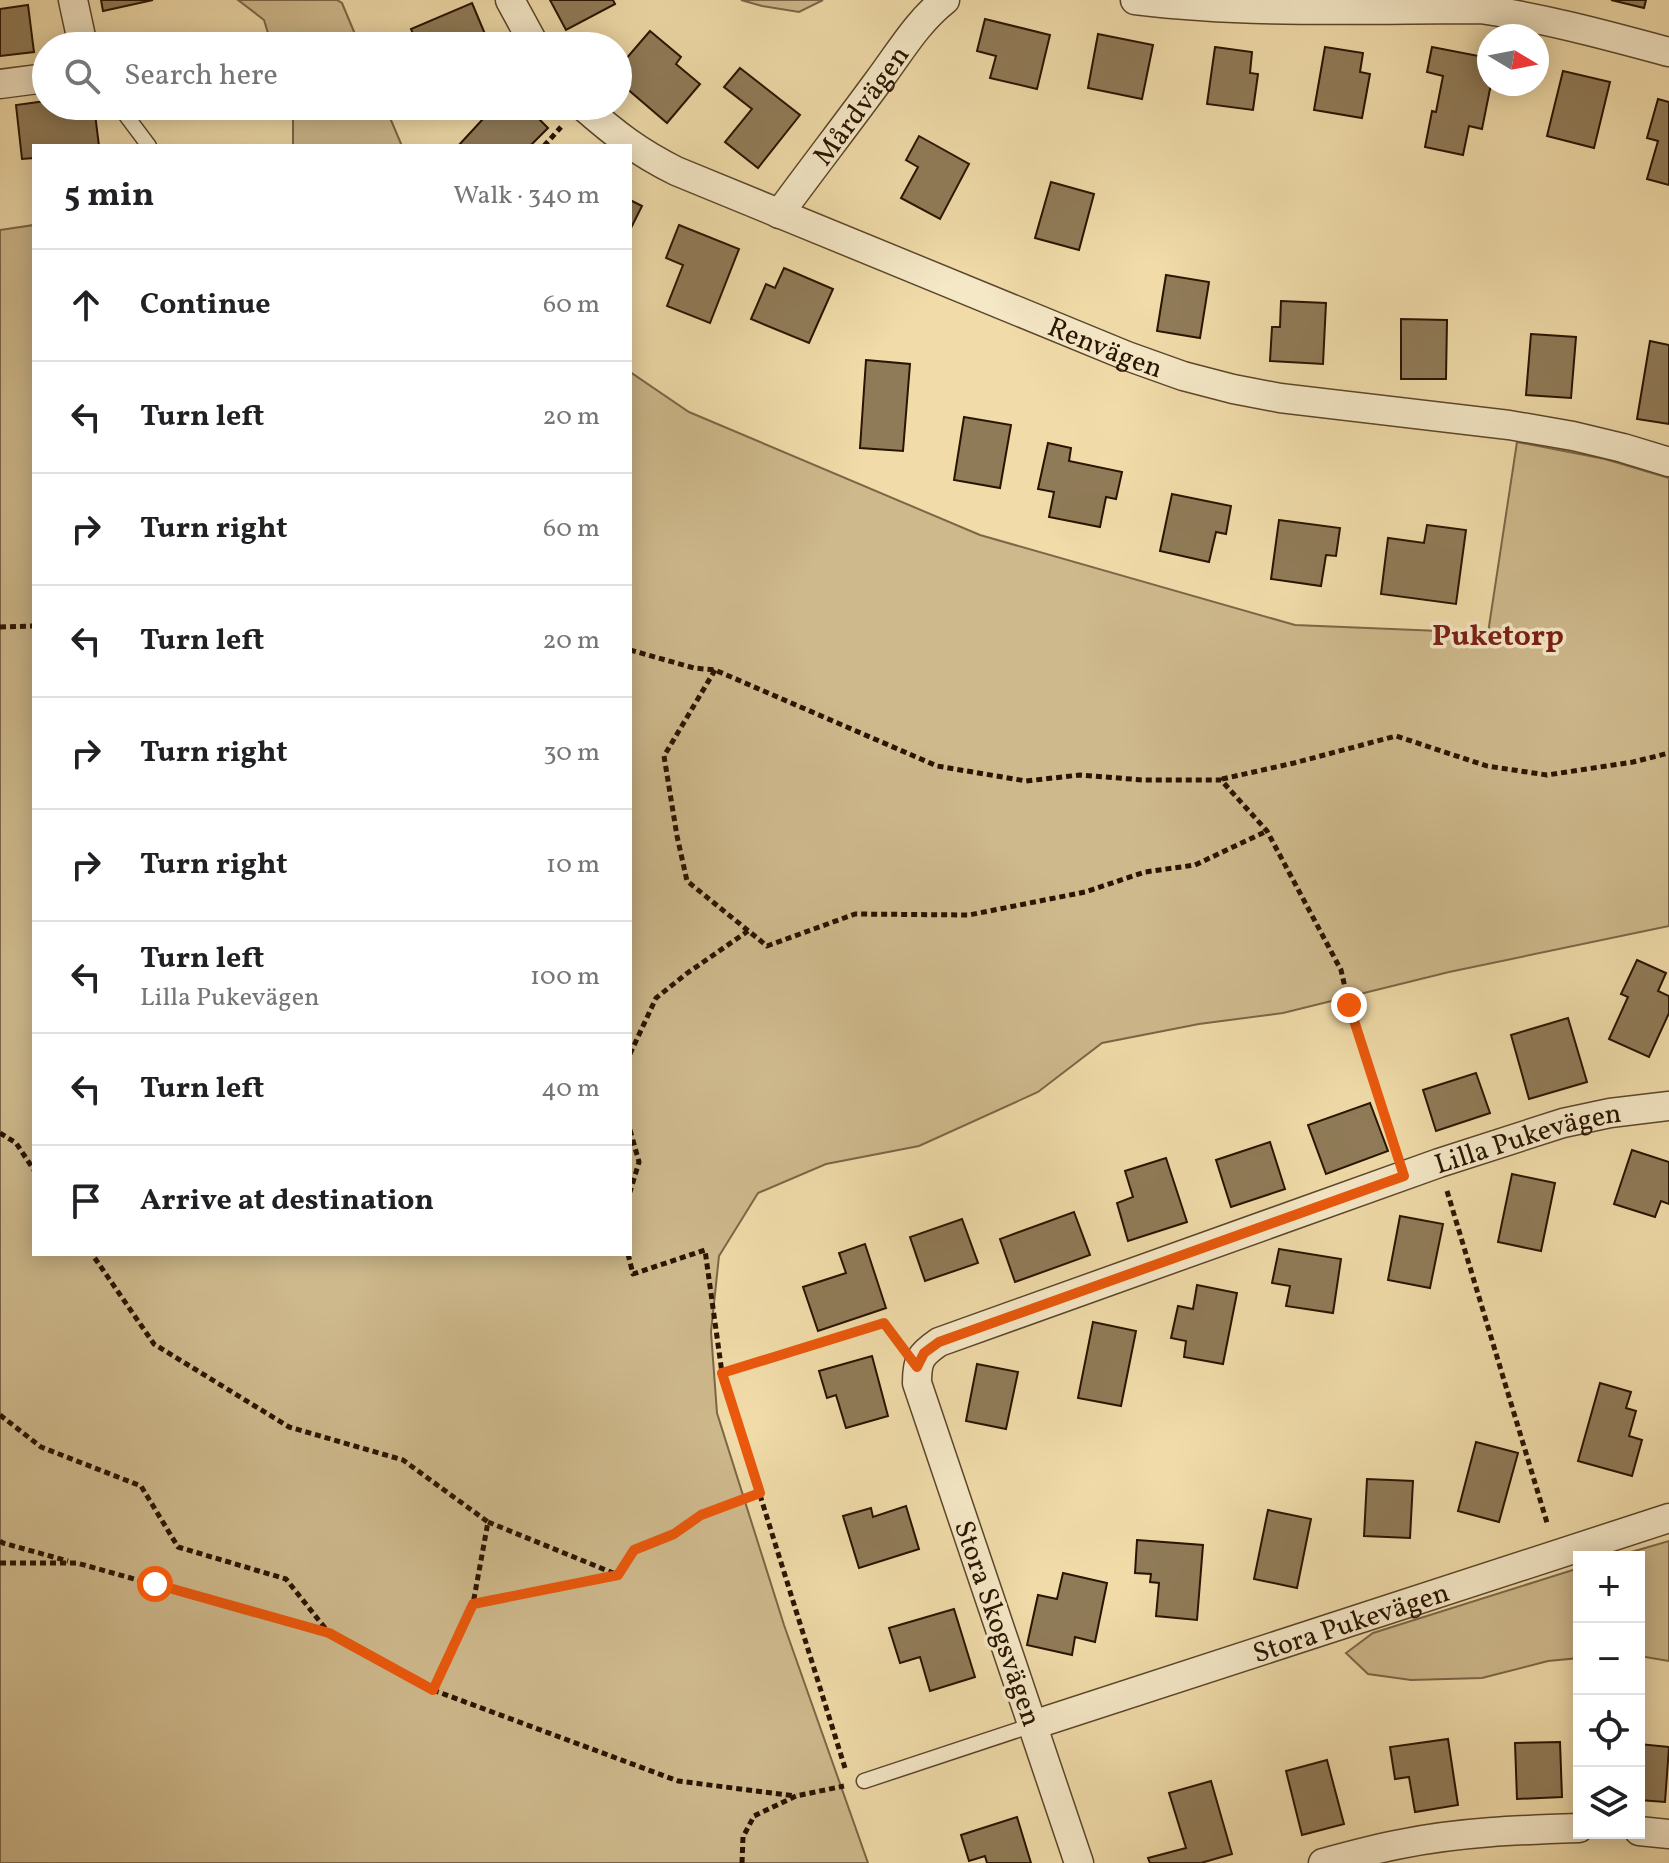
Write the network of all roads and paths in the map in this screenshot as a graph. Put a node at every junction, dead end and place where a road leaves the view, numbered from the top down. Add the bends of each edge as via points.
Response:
1 (73, 0) edge
2 (510, 0) edge
3 (945, 0) edge
4 (1135, 0) edge
5 (80, 32) edge
6 (527, 32) edge
7 (1669, 52) edge
8 (32, 80) edge
9 (0, 84) edge
10 (130, 120) edge
11 (599, 120) edge
12 (148, 144) edge
13 (629, 144) edge
14 (632, 146) edge
15 (779, 214) junction
16 (1669, 462) edge
17 (32, 626) edge
18 (0, 627) edge
19 (632, 651) edge
20 (715, 670) junction
21 (1669, 753) edge
22 (1221, 780) junction
23 (1267, 831) junction
24 (748, 931) junction
25 (632, 1050) edge
26 (1669, 1106) edge
27 (0, 1133) edge
28 (632, 1137) edge
29 (1439, 1163) junction
30 (32, 1167) edge
31 (1404, 1176) junction
32 (632, 1185) edge
33 (93, 1256) edge
34 (628, 1256) edge
35 (722, 1373) junction
36 (917, 1375) junction
37 (0, 1415) edge
38 (760, 1493) junction
39 (1669, 1518) edge
40 (488, 1522) junction
41 (0, 1541) edge
42 (1556, 1554) junction
43 (0, 1563) edge
44 (77, 1563) junction
45 (618, 1575) junction
46 (473, 1604) junction
47 (329, 1633) junction
48 (433, 1690) junction
49 (1033, 1725) junction
50 (857, 1783) junction
51 (796, 1796) junction
52 (1573, 1828) edge
53 (1645, 1832) edge
54 (1669, 1834) edge
55 (742, 1863) edge
56 (1079, 1863) edge
57 (1323, 1863) edge

1 - 5 street
2 - 6 street
3 - 15 street, Mårdvägen via 913,31
4 - 7 street via 1254,10 1480,9 1581,27
8 - 9 street
10 - 12 lane
11 - 13 street, Renvägen
14 - 15 street, Renvägen
15 - 16 street, Renvägen via 1183,376 1280,398 1573,436
17 - 18 path
19 - 20 path
20 - 22 path via 937,766 1026,781 1080,775
20 - 24 path via 664,756 687,881
21 - 22 path via 1547,775 1487,766 1396,736
22 - 23 path
23 - 24 path via 1195,865 969,915 855,914 767,946
23 - 31 path via 1341,970
24 - 25 path via 656,998
26 - 29 street, Lilla Pukevägen via 1563,1123
27 - 30 path via 16,1143
28 - 32 path via 639,1162
29 - 31 street, Lilla Pukevägen
29 - 42 path
31 - 36 street, Lilla Pukevägen via 939,1342 924,1353
33 - 40 path via 154,1344 289,1427 403,1460
34 - 35 path via 633,1274 705,1250
35 - 36 path via 884,1323
35 - 38 path
36 - 49 street, Stora Skogsvägen
37 - 47 path via 41,1447 141,1486 178,1547 286,1579
38 - 45 path via 701,1515 674,1534 634,1550
38 - 50 path
39 - 42 street, Stora Pukevägen
40 - 45 path
40 - 46 path
41 - 44 path
42 - 49 street, Stora Pukevägen
43 - 44 path
44 - 47 path
45 - 46 path
46 - 48 path
47 - 48 path
48 - 51 path via 678,1781
49 - 50 lane
49 - 56 street, Stora Skogsvägen
50 - 51 path
51 - 55 path via 754,1816 743,1837
52 - 57 street via 1449,1836
53 - 54 street

